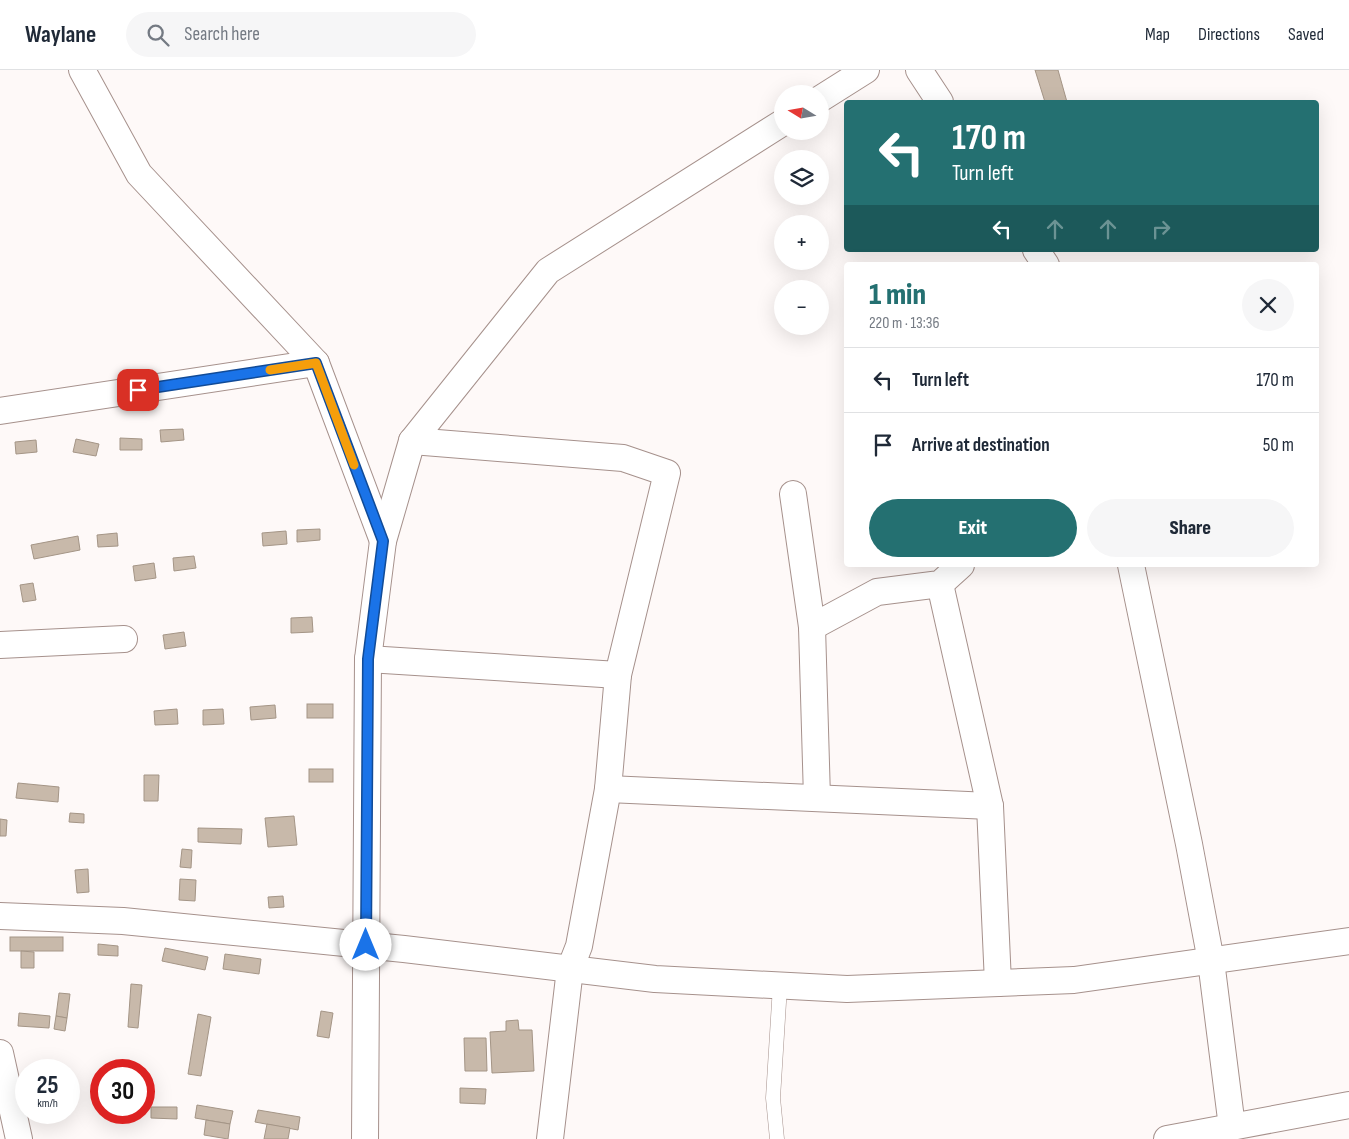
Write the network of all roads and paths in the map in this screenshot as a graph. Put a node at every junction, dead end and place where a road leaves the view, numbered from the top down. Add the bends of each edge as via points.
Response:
1 (82, 70) edge
2 (866, 70) edge
3 (919, 70) edge
4 (829, 93) edge
5 (939, 100) edge
6 (774, 128) edge
7 (316, 363) junction
8 (0, 411) edge
9 (412, 441) junction
10 (793, 494) dead end
11 (383, 541) junction
12 (959, 567) edge
13 (1131, 567) edge
14 (940, 584) junction
15 (812, 627) junction
16 (124, 639) dead end
17 (0, 644) edge
18 (368, 659) junction
19 (618, 675) junction
20 (608, 789) junction
21 (817, 798) junction
22 (990, 806) junction
23 (0, 916) edge
24 (1349, 941) edge
25 (366, 945) junction
26 (1211, 961) junction
27 (570, 969) junction
28 (998, 983) junction
29 (780, 986) junction
30 (0, 1053) edge
31 (1349, 1105) edge
32 (1232, 1127) junction
33 (1260, 1131) edge
34 (19, 1139) edge
35 (365, 1139) edge
36 (550, 1139) edge
37 (777, 1139) edge
38 (1167, 1139) edge

1 - 7 street via 139,174
2 - 4 street
3 - 5 street
6 - 9 street via 548,271
7 - 8 street
7 - 11 street
9 - 11 street
9 - 19 street via 623,458 668,473
10 - 15 street
11 - 18 street
12 - 14 street
13 - 26 street
14 - 15 street via 877,592
14 - 22 street
15 - 21 street
16 - 17 street
18 - 19 street
18 - 25 street
19 - 20 street
20 - 21 street
20 - 27 street via 579,946
21 - 22 street
22 - 28 street
23 - 25 street via 123,921
24 - 26 street
25 - 27 street
25 - 35 street
26 - 28 street via 1074,980
26 - 32 street
27 - 29 street via 655,979
27 - 36 street
28 - 29 street via 847,989
29 - 37 lane via 773,1098
30 - 34 street
31 - 33 street
32 - 33 street
32 - 38 street

